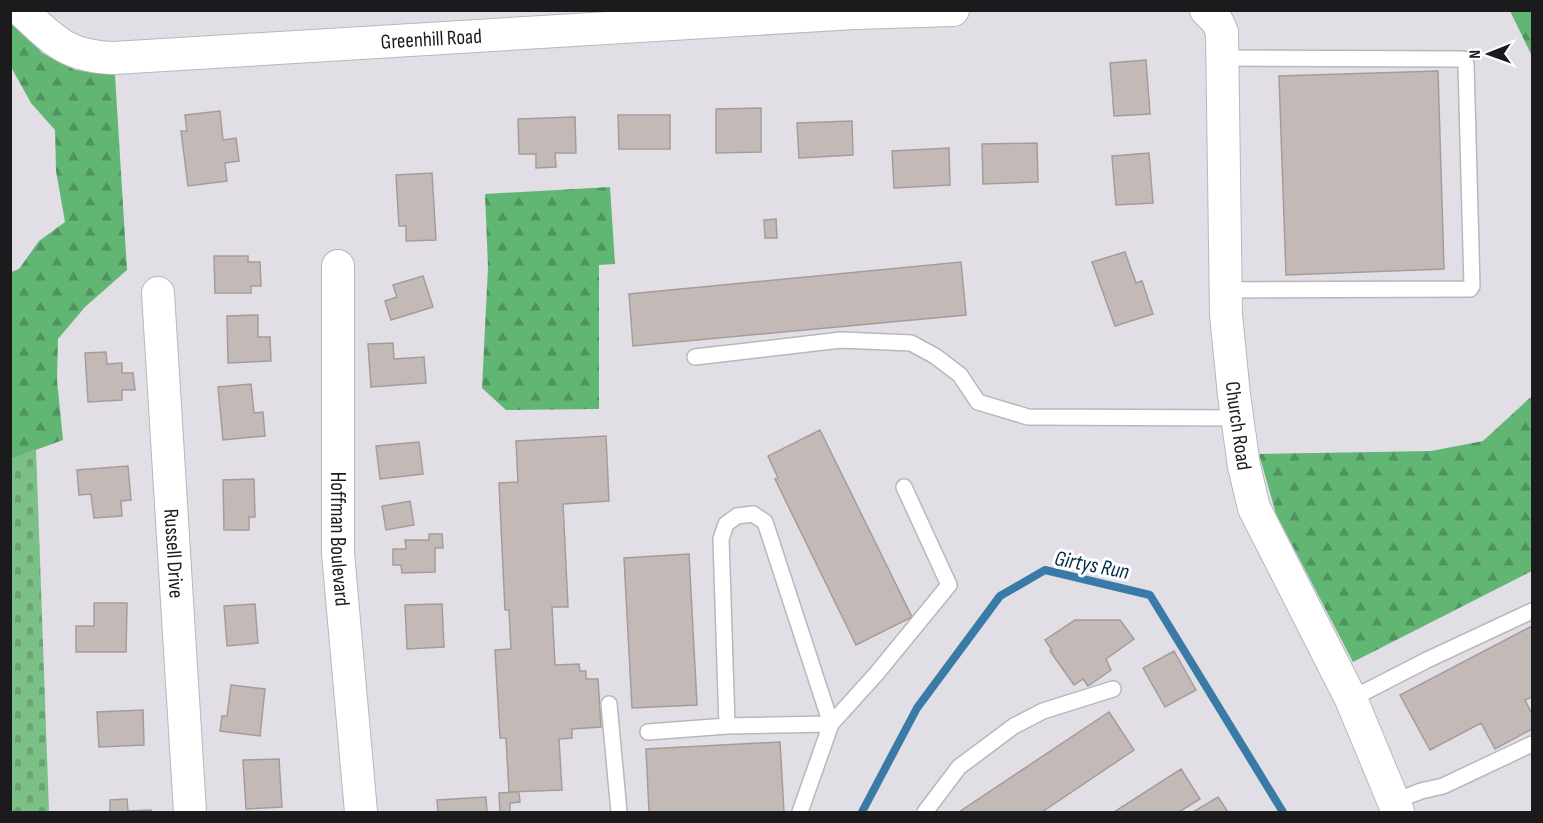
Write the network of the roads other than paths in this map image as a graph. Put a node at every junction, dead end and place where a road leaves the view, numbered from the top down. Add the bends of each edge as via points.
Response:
1 (21, 10) edge
2 (953, 10) edge
3 (1206, 10) edge
4 (854, 12) edge
5 (1222, 58) junction
6 (338, 266) dead end
7 (1226, 290) junction
8 (158, 293) dead end
9 (695, 357) dead end
10 (1237, 418) junction
11 (904, 487) dead end
12 (1533, 611) edge
13 (1113, 689) dead end
14 (1351, 699) junction
15 (609, 704) dead end
16 (831, 724) junction
17 (727, 726) junction
18 (648, 732) dead end
19 (1533, 744) edge
20 (1395, 807) edge
21 (190, 813) edge
22 (361, 813) edge
23 (620, 813) edge
24 (800, 813) edge
25 (925, 813) edge

1 - 4 street, Greenhill Road via 58,44 94,58
2 - 4 street
3 - 5 street, Church Road via 1222,32
5 - 7 street, Church Road
5 - 7 lane via 1463,59 1473,286 1470,290
6 - 22 street, Hoffman Boulevard via 338,554
7 - 10 street, Church Road
8 - 21 street, Russell Drive
9 - 10 lane via 841,340 911,343 960,375 978,402 1029,417
10 - 14 street, Church Road via 1254,508
11 - 16 lane via 949,585
12 - 14 lane
13 - 25 lane via 1043,711 1014,726 959,767
14 - 20 street, Church Road
15 - 23 lane
16 - 17 lane
16 - 17 lane via 765,522 753,514 737,516 726,524 721,539
16 - 24 lane
17 - 18 lane
19 - 20 lane via 1443,786 1421,791

